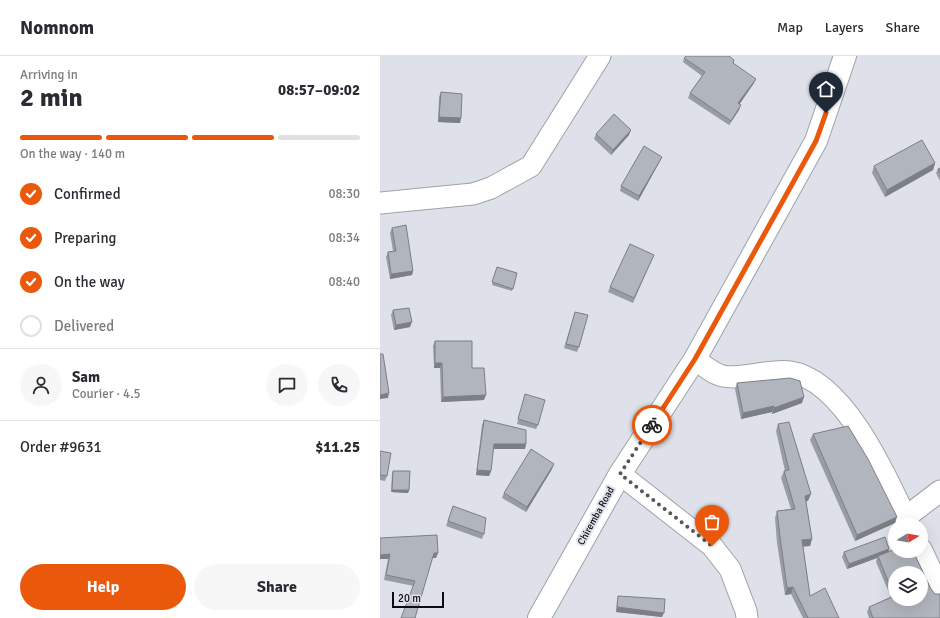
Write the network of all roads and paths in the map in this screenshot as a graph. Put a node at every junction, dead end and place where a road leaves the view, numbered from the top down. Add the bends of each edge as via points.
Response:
1 (600, 56) edge
2 (845, 56) edge
3 (380, 203) edge
4 (695, 359) junction
5 (620, 474) junction
6 (940, 491) edge
7 (906, 518) edge
8 (911, 518) edge
9 (925, 558) edge
10 (940, 589) edge
11 (538, 618) edge
12 (747, 618) edge

1 - 3 street via 531,166 510,179 473,194
2 - 4 main road, Chiremba Road via 816,141
4 - 5 main road, Chiremba Road
4 - 7 street via 723,376 790,372 816,384 834,398 858,426
5 - 11 main road, Chiremba Road
5 - 12 street via 712,546 730,570
6 - 8 street
9 - 10 street

